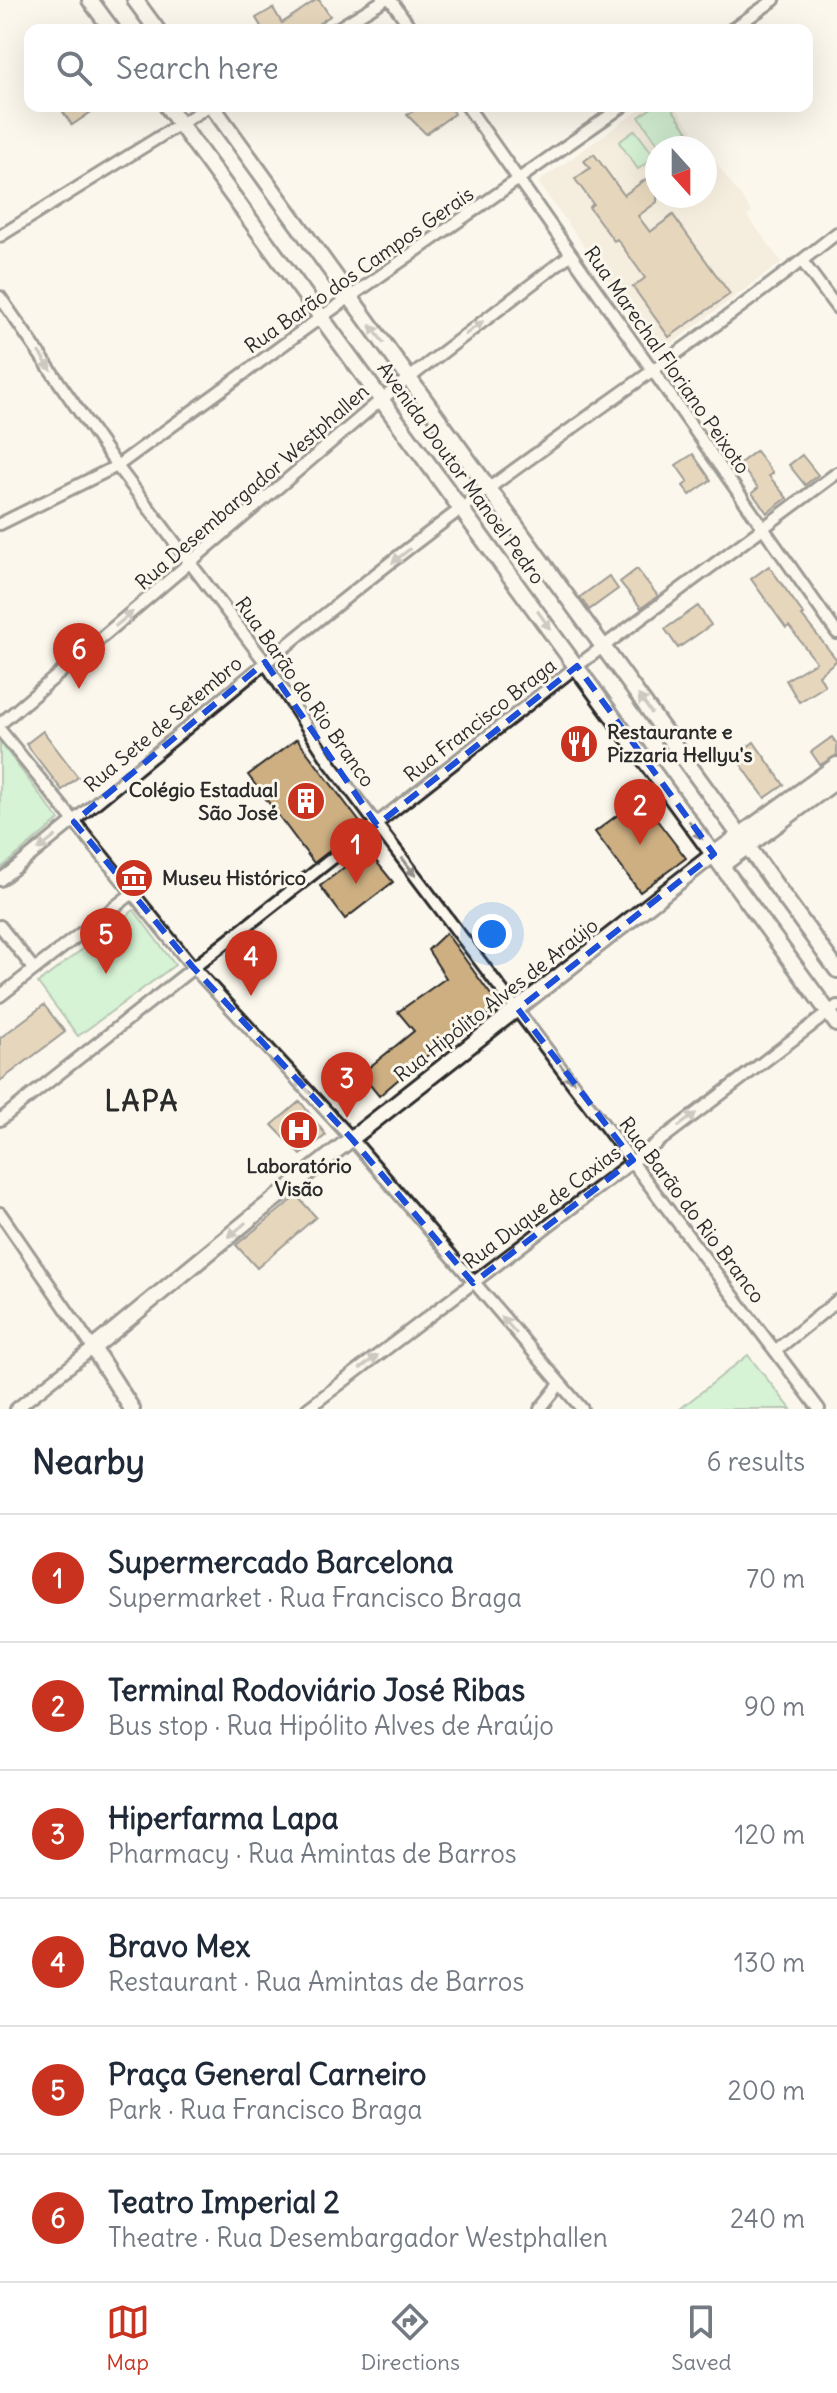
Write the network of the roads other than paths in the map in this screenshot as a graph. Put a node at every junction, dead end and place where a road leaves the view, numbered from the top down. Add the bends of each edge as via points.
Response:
1 (90, 0) edge
2 (135, 0) edge
3 (384, 0) edge
4 (391, 0) edge
5 (774, 0) edge
6 (108, 24) edge
7 (153, 24) edge
8 (345, 24) edge
9 (408, 24) edge
10 (740, 24) edge
11 (171, 112) edge
12 (200, 112) edge
13 (214, 112) edge
14 (471, 112) edge
15 (615, 112) edge
16 (180, 124) junction
17 (520, 179) junction
18 (837, 233) edge
19 (0, 236) edge
20 (571, 254) junction
21 (802, 261) junction
22 (0, 297) edge
23 (351, 298) junction
24 (837, 308) edge
25 (320, 318) junction
26 (652, 371) junction
27 (409, 378) junction
28 (382, 399) junction
29 (117, 466) junction
30 (837, 473) edge
31 (489, 489) junction
32 (462, 508) junction
33 (0, 524) edge
34 (764, 530) junction
35 (191, 563) junction
36 (837, 633) edge
37 (604, 647) junction
38 (265, 662) junction
39 (577, 666) junction
40 (0, 724) edge
41 (0, 730) edge
42 (837, 765) edge
43 (837, 780) edge
44 (74, 822) junction
45 (377, 825) junction
46 (744, 840) junction
47 (718, 860) junction
48 (0, 880) edge
49 (134, 892) junction
50 (0, 926) edge
51 (192, 966) junction
52 (34, 969) junction
53 (837, 970) edge
54 (0, 996) edge
55 (518, 1009) junction
56 (834, 1014) edge
57 (0, 1120) edge
58 (352, 1139) junction
59 (633, 1160) junction
60 (0, 1213) edge
61 (473, 1283) junction
62 (837, 1301) edge
63 (93, 1348) junction
64 (775, 1351) junction
65 (560, 1384) junction
66 (16, 1409) edge
67 (132, 1409) edge
68 (307, 1409) edge
69 (540, 1409) edge
70 (582, 1409) edge
71 (819, 1409) edge

1 - 6 main road
2 - 7 main road
3 - 8 street
4 - 9 street
5 - 10 street
11 - 16 main road, Avenida Doutor Manoel Pedro
12 - 16 street
13 - 23 main road, Avenida Doutor Manoel Pedro
14 - 17 street, Rua Marechal Floriano Peixoto
15 - 17 street, Rua Barão dos Campos Gerais
16 - 19 street
16 - 25 main road, Avenida Doutor Manoel Pedro
17 - 20 street, Rua Marechal Floriano Peixoto
17 - 23 street, Rua Barão dos Campos Gerais
18 - 21 street, Rua Sete de Setembro
20 - 26 street, Rua Marechal Floriano Peixoto
27 -> 20 street, Rua Desembargador Westphallen
21 - 24 street
21 - 26 street, Rua Sete de Setembro
22 -> 29 street, Rua Barão do Rio Branco
23 - 25 street, Rua Barão dos Campos Gerais
27 -> 23 main road, Avenida Doutor Manoel Pedro
25 - 28 main road, Avenida Doutor Manoel Pedro
25 - 29 street, Rua Barão dos Campos Gerais
26 - 31 street, Rua Sete de Setembro
26 - 34 street, Rua Marechal Floriano Peixoto
27 - 28 street, Rua Desembargador Westphallen
27 - 31 main road, Avenida Doutor Manoel Pedro
28 - 32 main road, Avenida Doutor Manoel Pedro
28 - 35 street, Rua Desembargador Westphallen
29 - 33 street, Rua Barão dos Campos Gerais
29 - 35 street, Rua Barão do Rio Branco
30 - 34 street, Rua Francisco Braga
31 - 32 street, Rua Sete de Setembro
31 - 37 main road, Avenida Doutor Manoel Pedro
32 -> 38 street, Rua Sete de Setembro
32 -> 39 main road, Avenida Doutor Manoel Pedro
34 - 36 street, Rua Marechal Floriano Peixoto
34 - 37 street, Rua Francisco Braga
35 - 38 street, Rua Barão do Rio Branco
40 -> 35 street, Rua Desembargador Westphallen
37 - 39 street, Rua Francisco Braga
46 -> 37 main road, Avenida Doutor Manoel Pedro
38 - 44 street, Rua Sete de Setembro
38 - 45 street, Rua Barão do Rio Branco
39 - 45 street, Rua Francisco Braga
39 -> 47 main road, Avenida Doutor Manoel Pedro
41 - 44 street
42 - 46 main road
43 - 46 main road
44 -> 48 street, Rua Sete de Setembro
44 - 49 street
45 - 51 street, Rua Francisco Braga
45 -> 55 street, Rua Barão do Rio Branco
46 - 47 main road, Rua Hipólito Alves de Araújo
46 - 53 main road, Avenida Doutor Manoel Pedro
47 - 55 main road, Rua Hipólito Alves de Araújo
47 - 56 main road, Avenida Doutor Manoel Pedro
49 - 51 street
49 - 52 street
50 - 52 street
51 - 57 street, Rua Francisco Braga
58 -> 51 street
52 - 54 street
55 - 58 main road, Rua Hipólito Alves de Araújo
55 -> 59 street, Rua Barão do Rio Branco
59 -> 56 street, Rua Duque de Caxias
58 - 61 street
58 -> 63 main road, Rua Hipólito Alves de Araújo
59 - 61 street, Rua Duque de Caxias
59 - 64 street, Rua Barão do Rio Branco
60 - 63 street
65 -> 61 street
68 -> 61 street, Rua Duque de Caxias
62 - 64 street
63 - 66 street, Rua Hipólito Alves de Araújo
63 - 67 main road
64 - 71 street, Rua Barão do Rio Branco
65 - 69 street
65 - 70 street

